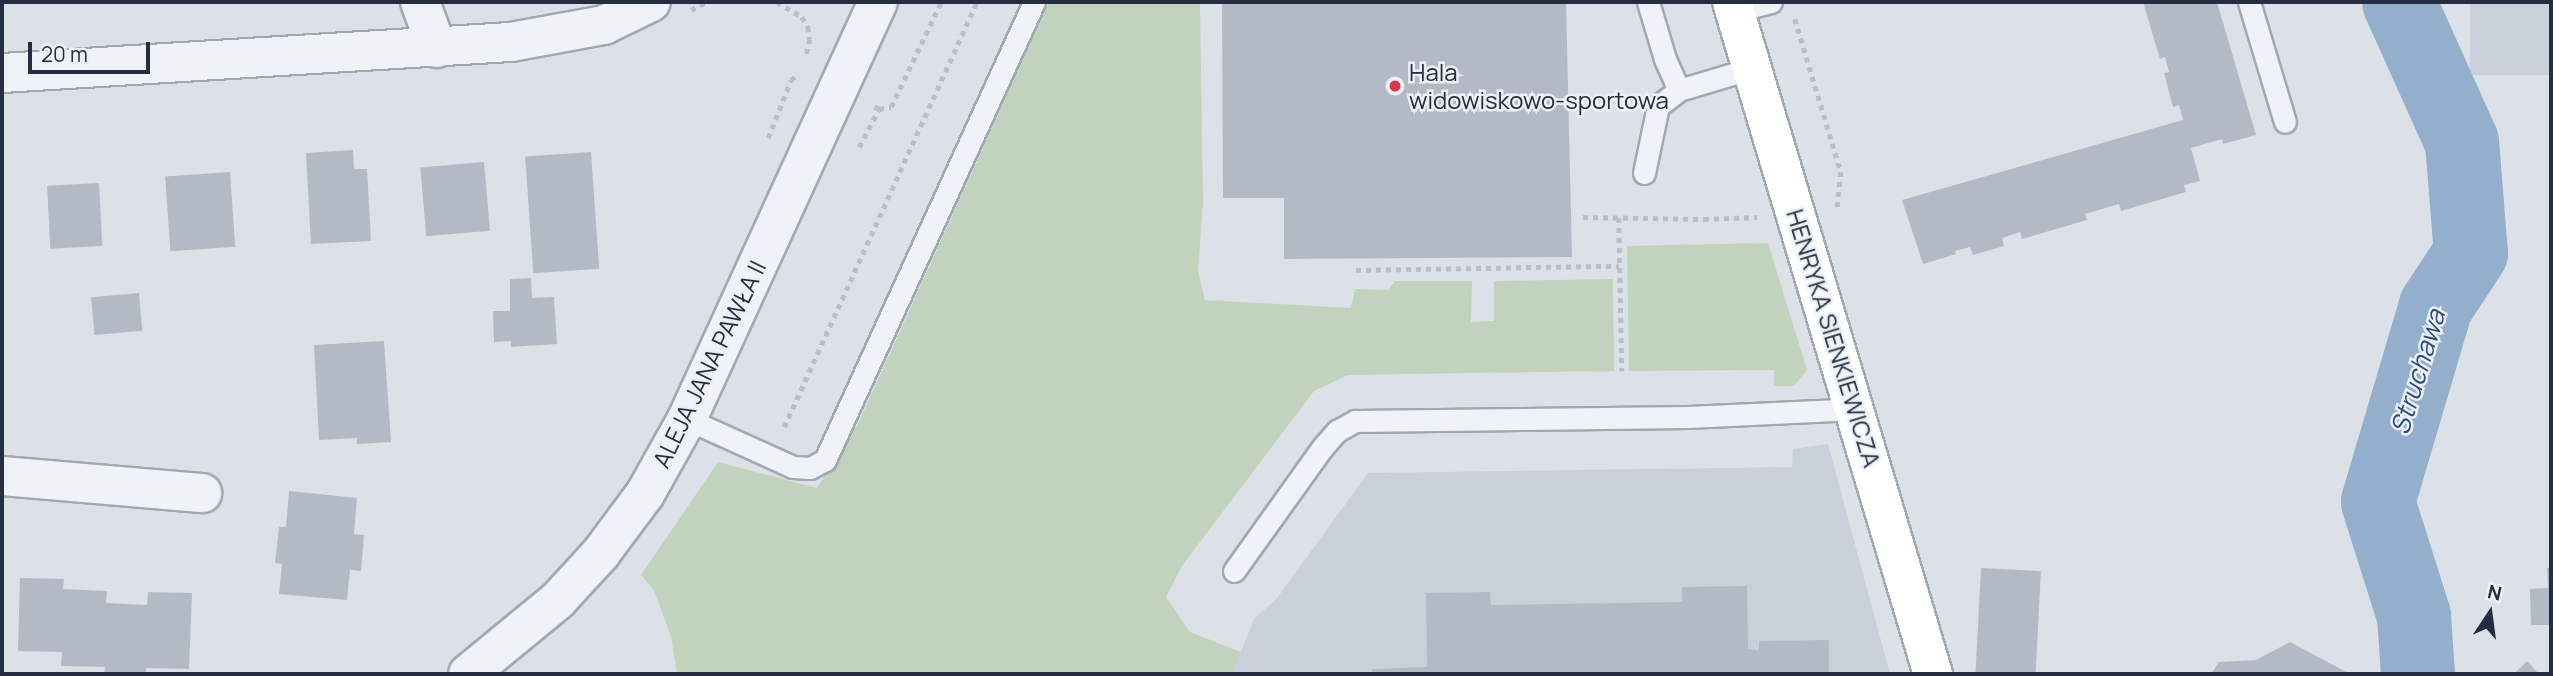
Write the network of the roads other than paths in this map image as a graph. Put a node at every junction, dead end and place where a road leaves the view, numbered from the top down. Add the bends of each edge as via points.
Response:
1 (420, 2) edge
2 (652, 2) edge
3 (1034, 2) edge
4 (1648, 2) edge
5 (2249, 2) edge
6 (870, 5) edge
7 (1746, 5) edge
8 (437, 48) junction
9 (1753, 68) junction
10 (2, 74) edge
11 (1679, 90) junction
12 (2285, 122) dead end
13 (1644, 173) dead end
14 (1855, 409) junction
15 (687, 419) junction
16 (2, 476) edge
17 (202, 494) dead end
18 (1234, 571) dead end
19 (468, 674) edge
20 (1933, 674) edge

1 - 8 street
2 - 8 street via 604,25 511,42
3 - 15 lane via 825,460 810,468 793,467
4 - 11 lane
5 - 12 lane
6 - 15 street, ALEJA JANA PAWŁA II
7 - 9 street, HENRYKA SIENKIEWICZA
8 - 10 street
9 - 11 lane
9 - 14 street, HENRYKA SIENKIEWICZA
11 - 13 lane via 1658,106
14 - 18 lane via 1688,417 1355,421 1322,447
14 - 20 street, HENRYKA SIENKIEWICZA
15 - 19 street, ALEJA JANA PAWŁA II via 645,494 601,553 532,624
16 - 17 street

